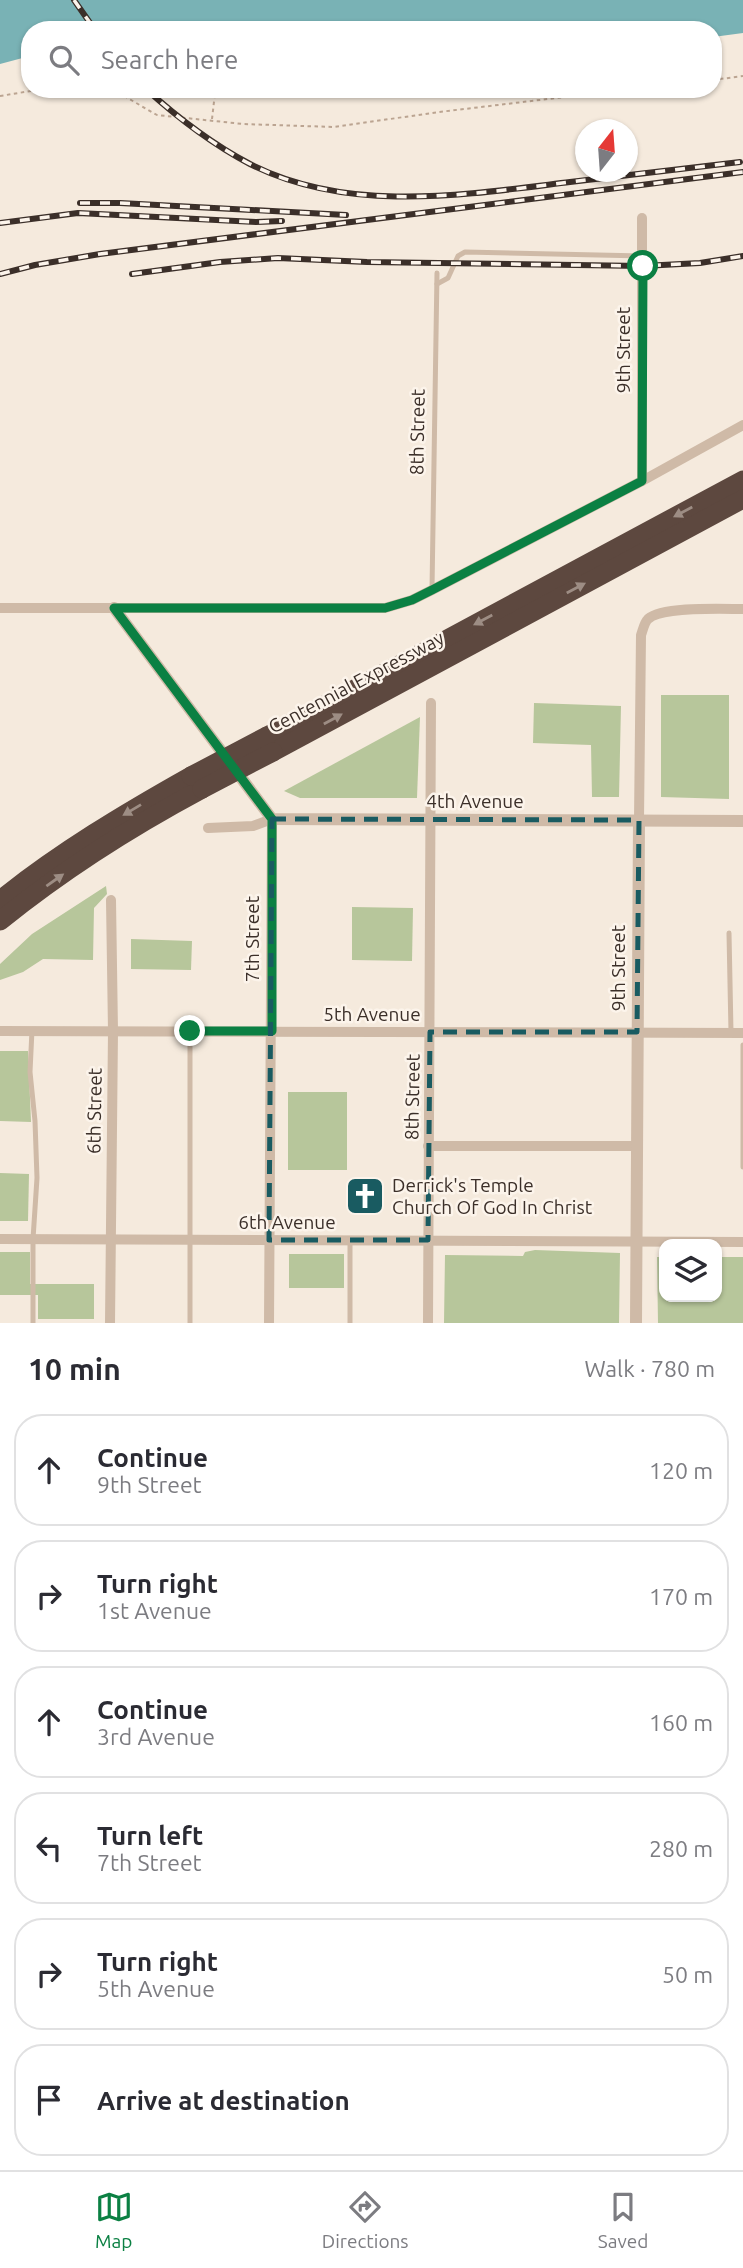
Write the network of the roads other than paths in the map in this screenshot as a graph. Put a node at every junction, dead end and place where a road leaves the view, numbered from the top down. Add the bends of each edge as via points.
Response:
1 (642, 218) dead end
2 (643, 256) junction
3 (437, 273) dead end
4 (437, 284) junction
5 (743, 425) edge
6 (743, 480) edge
7 (642, 481) junction
8 (743, 499) edge
9 (432, 590) junction
10 (0, 608) edge
11 (114, 608) junction
12 (743, 609) edge
13 (431, 703) dead end
14 (270, 744) junction
15 (197, 783) junction
16 (272, 819) junction
17 (639, 820) junction
18 (429, 821) junction
19 (743, 821) edge
20 (208, 828) dead end
21 (40, 870) junction
22 (0, 894) edge
23 (0, 900) edge
24 (111, 900) dead end
25 (0, 921) edge
26 (729, 933) dead end
27 (32, 1030) junction
28 (0, 1031) edge
29 (113, 1031) junction
30 (190, 1031) junction
31 (272, 1031) junction
32 (430, 1032) junction
33 (637, 1032) junction
34 (731, 1032) junction
35 (743, 1033) edge
36 (743, 1045) edge
37 (428, 1146) junction
38 (637, 1146) junction
39 (743, 1167) edge
40 (0, 1239) edge
41 (33, 1239) junction
42 (110, 1239) junction
43 (190, 1240) junction
44 (269, 1240) junction
45 (350, 1240) junction
46 (428, 1240) junction
47 (637, 1241) junction
48 (743, 1242) edge
49 (33, 1323) edge
50 (110, 1323) edge
51 (190, 1323) edge
52 (269, 1323) edge
53 (350, 1323) edge
54 (428, 1323) edge
55 (636, 1323) edge

1 - 2 street, 9th Street
2 - 4 lane via 465,252 457,256 448,278
2 - 7 street, 9th Street
3 - 4 lane, 8th Street
4 - 9 lane, 8th Street
5 - 7 street
6 -> 14 highway, Centennial Expressway
7 - 9 street
14 -> 8 highway, Centennial Expressway
9 - 11 street via 385,608
10 - 11 street
11 - 16 street
12 - 17 street, 9th Street via 694,609 652,617 644,626
13 - 18 street, 8th Street
14 - 15 highway, Centennial Expressway, bridge
15 -> 21 highway, Centennial Expressway via 127,812
25 -> 15 highway, Centennial Expressway
16 - 18 street, 4th Avenue
16 - 20 street, 4th Avenue via 254,826
16 - 31 street, 7th Street
17 - 18 street, 4th Avenue
17 - 19 street, 4th Avenue
17 - 33 street, 9th Street
18 - 32 street, 8th Street
21 - 22 highway
21 - 23 highway, Centennial Expressway
24 - 29 street, 6th Street
26 - 34 lane
27 - 28 street, 5th Avenue
27 - 29 street, 5th Avenue
27 - 41 lane via 37,1178
29 - 30 street, 5th Avenue
29 - 42 street, 6th Street
30 - 31 street, 5th Avenue
30 - 43 lane
31 - 32 street, 5th Avenue
31 - 44 street, 7th Street
32 - 33 street, 5th Avenue
32 - 37 street, 8th Street
33 - 34 street, 5th Avenue
33 - 38 street, 9th Street
34 - 35 street, 5th Avenue
36 - 39 lane
37 - 38 street
37 - 46 street, 8th Street
38 - 47 street, 9th Street
40 - 41 street, 6th Avenue
41 - 42 street, 6th Avenue
41 - 49 lane
42 - 43 street, 6th Avenue
42 - 50 street, 6th Street
43 - 44 street, 6th Avenue
43 - 51 lane
44 - 45 street, 6th Avenue
44 - 52 street, 7th Street
45 - 46 street, 6th Avenue
45 - 53 lane
46 - 47 street, 6th Avenue
46 - 54 street, 8th Street
47 - 48 street, 6th Avenue
47 - 55 street, 9th Street

